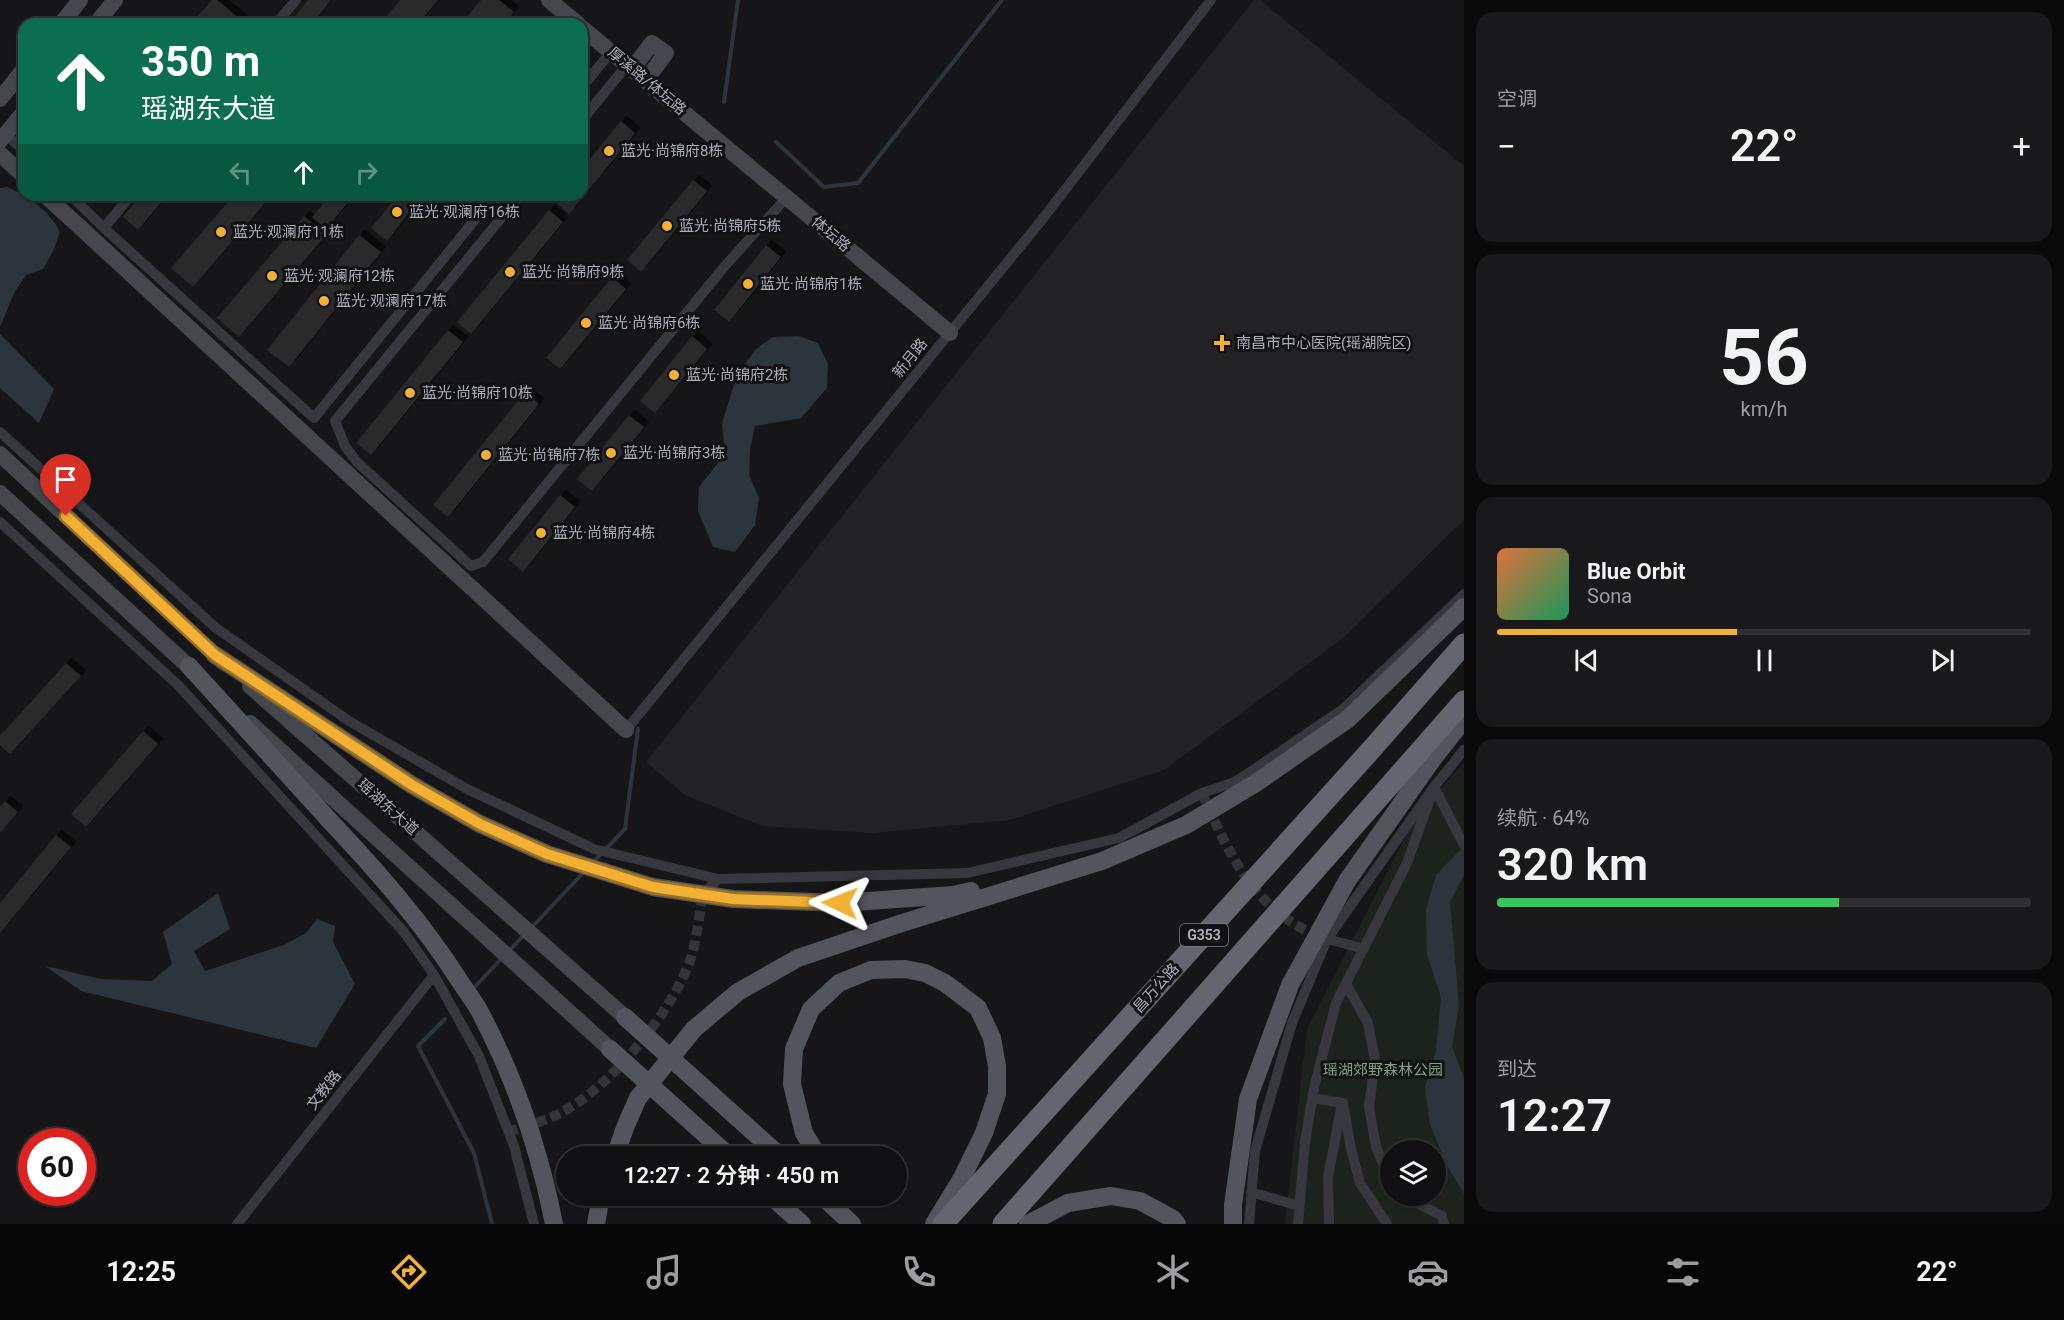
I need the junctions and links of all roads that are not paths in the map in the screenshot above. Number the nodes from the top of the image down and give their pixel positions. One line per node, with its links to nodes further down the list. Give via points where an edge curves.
1 (80, 0): 6 (main road)
2 (115, 0): 7 (main road)
3 (296, 0): 8 (street)
4 (549, 0): 9 (main road)
5 (1211, 0): 31 (street, 新月路)
6 (66, 18)
7 (101, 18)
8 (281, 18)
9 (571, 18)
10 (588, 33): 11 (main road, 厚溪路/体坛路)
11 (611, 52): 12 (main road, 厚溪路/体坛路); 14 (street)
12 (630, 67): 15 (main road, 厚溪路/体坛路); 15 (main road, via 652,42 666,53); 17 (street)
13 (18, 76): 16 (main road)
14 (588, 80)
15 (645, 80): 19 (main road, 厚溪路/体坛路)
16 (0, 99)
17 (588, 113)
18 (18, 119): 20 (main road)
19 (711, 134): 24 (main road, 体坛路)
20 (3, 138): 21 (street)
21 (18, 147)
22 (0, 154): 23 (main road)
23 (18, 170)
24 (787, 197): 29 (street, via 724,267 483,562 471,566 357,462 345,446 335,421); 31 (main road, 体坛路)
25 (52, 201): 43 (main road)
26 (76, 201): 30 (street)
27 (126, 201): 30 (street)
28 (490, 201): 30 (street, via 314,418)
29 (515, 201)
30 (104, 228)
31 (950, 333): 43 (street, 新月路)
32 (0, 432): 48 (street, via 216,628 349,721 467,789 594,849)
33 (0, 454): 39 (main road, 瑶湖东大道)
34 (0, 494): 40 (main road, 瑶湖东大道)
35 (0, 522): 52 (street, via 178,685 404,932)
36 (1464, 594): 48 (street, via 1342,710 1235,782 1202,793 1119,837 967,873)
37 (1464, 608): 47 (main road, via 1348,719 1257,783 1186,825)
38 (1464, 644): 79 (highway, 昌万公路 / G353)
39 (215, 655): 49 (main road, via 412,785 480,824 547,854 653,887); 54 (main road, 瑶湖东大道)
40 (189, 666): 55 (main road, 瑶湖东大道); 73 (main road, via 367,861 421,924 451,967 481,1013 509,1074 532,1137)
41 (1464, 701): 80 (highway, G353)
42 (1464, 719): 83 (main road, via 1347,881 1290,985 1248,1099)
43 (626, 730)
44 (1464, 750): 45 (street)
45 (1434, 787): 46 (street); 50 (street); 51 (street, via 1407,862)
46 (1464, 845)
47 (1102, 861): 49 (main road, via 953,895 840,903 733,899); 58 (main road, via 798,958 738,992 694,1029 638,1098)
48 (718, 879): 49 (street)
49 (703, 894)
50 (1327, 939): 51 (street); 63 (street, via 1292,1023 1255,1151)
51 (1364, 949): 53 (street)
52 (434, 975): 71 (street, 文教路); 72 (street, via 479,1056 514,1146)
53 (1346, 984): 56 (street, via 1336,1003); 62 (street, via 1368,1023 1375,1060 1369,1107)
54 (625, 1017): 60 (main road, 瑶湖东大道)
55 (610, 1049): 59 (main road, 瑶湖东大道)
56 (1312, 1098): 57 (street); 69 (street)
57 (1343, 1103): 86 (street, via 1328,1177); 87 (street, via 1360,1183)
58 (619, 1146)
59 (716, 1146)
60 (769, 1146)
61 (812, 1146): 78 (main road, via 804,1133 792,1084 794,1049 811,1009 840,983 872,970 905,969 945,983 978,1008 992,1038 997,1094 984,1133)
62 (1380, 1158)
63 (1251, 1192): 69 (street); 84 (street)
64 (599, 1206): 74 (main road)
65 (771, 1206): 75 (main road)
66 (782, 1206): 76 (main road)
67 (833, 1206): 77 (main road)
68 (846, 1206): 77 (main road)
69 (1299, 1206): 85 (street)
70 (1423, 1206): 88 (street, via 1442,1216)
71 (237, 1224)
72 (534, 1224)
73 (554, 1224)
74 (596, 1224)
75 (788, 1224)
76 (802, 1224)
77 (853, 1224)
78 (934, 1224)
79 (943, 1224)
80 (1003, 1224)
81 (1028, 1224): 82 (main road, via 1068,1203 1111,1196 1140,1201)
82 (1177, 1224)
83 (1233, 1224)
84 (1249, 1224)
85 (1299, 1224)
86 (1329, 1224)
87 (1387, 1224)
88 (1444, 1224)

